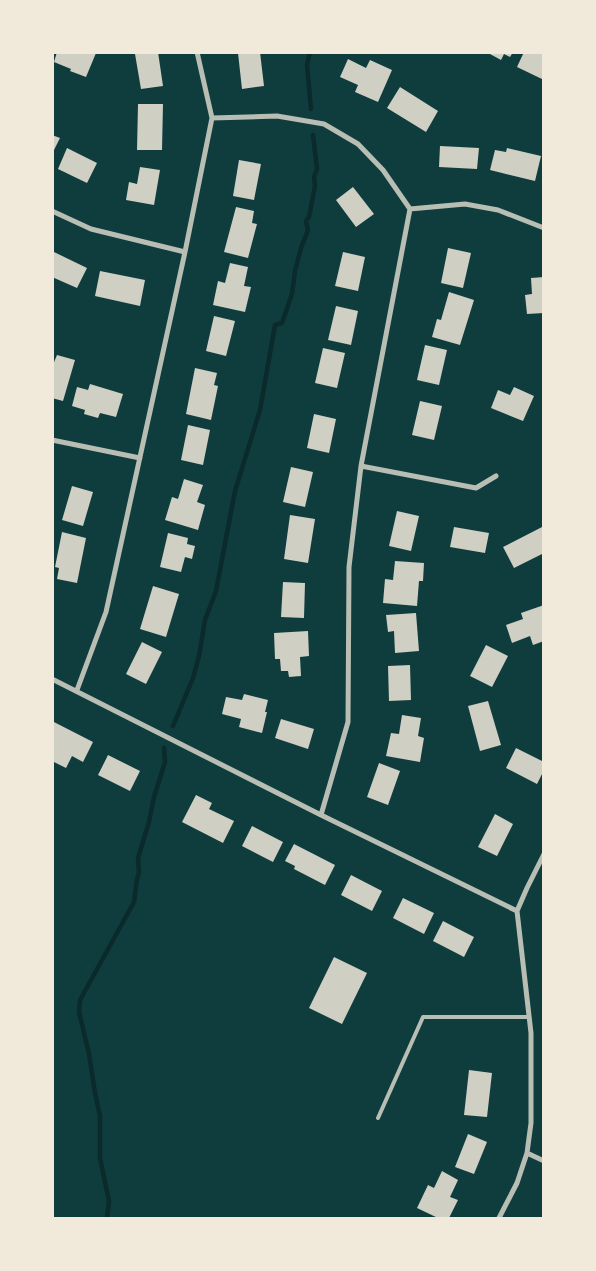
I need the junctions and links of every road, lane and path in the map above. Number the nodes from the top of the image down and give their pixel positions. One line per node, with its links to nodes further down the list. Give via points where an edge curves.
1 (197, 52): 2 (street)
2 (212, 118): 3 (street, via 277,116 324,124 358,144 383,170); 6 (street)
3 (410, 209): 5 (street, via 465,204 498,210); 9 (street)
4 (52, 210): 6 (street, via 91,229)
5 (544, 228)
6 (184, 252): 8 (street)
7 (52, 440): 8 (street)
8 (140, 458): 12 (street, via 106,612)
9 (361, 466): 10 (street, via 476,488); 13 (street, via 349,567 348,722)
10 (496, 476)
11 (52, 679): 12 (street)
12 (77, 690): 13 (street)
13 (321, 815): 15 (street)
14 (544, 854): 15 (street)
15 (517, 911): 16 (street)
16 (530, 1017): 17 (lane, via 423,1017); 18 (street, via 531,1123)
17 (378, 1118)
18 (527, 1153): 19 (street); 20 (street)
19 (544, 1161)
20 (499, 1218)

